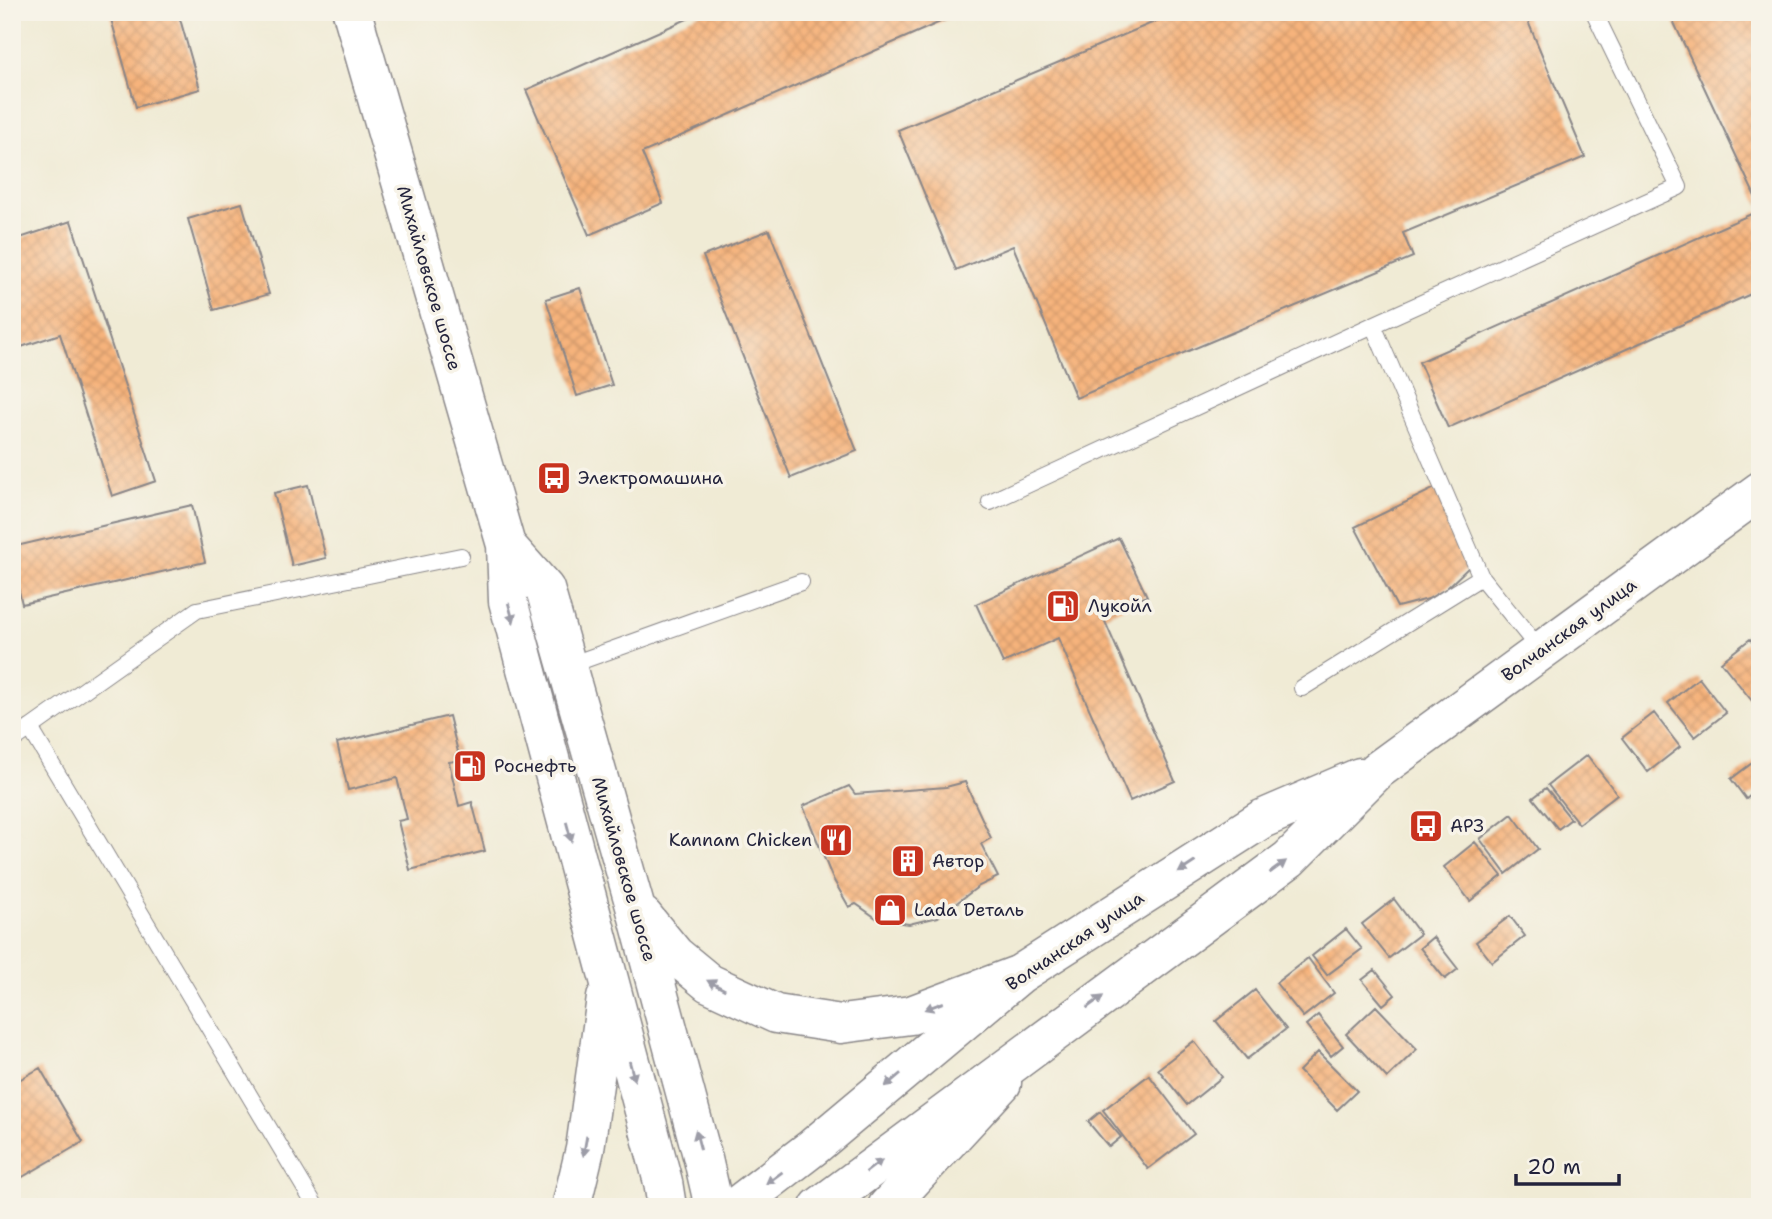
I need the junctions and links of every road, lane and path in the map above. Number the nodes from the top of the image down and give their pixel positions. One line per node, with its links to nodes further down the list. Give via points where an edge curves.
1 (352, 12): 6 (main road, Михайловское шоссе)
2 (1594, 12): 3 (lane, via 1679,187)
3 (1373, 325): 5 (lane); 8 (lane)
4 (1760, 491): 10 (main road, Волчанская улица)
5 (990, 502)
6 (506, 545): 11 (main road, Михайловское шоссе, via 545,589); 18 (main road, Михайловское шоссе, one-way to 18, via 508,600)
7 (461, 556): 13 (lane, via 197,610)
8 (1481, 577): 10 (lane); 12 (lane)
9 (801, 582): 11 (lane)
10 (1540, 650): 15 (main road, Волчанская улица)
11 (567, 666): 16 (main road, Михайловское шоссе)
12 (1302, 688)
13 (30, 727): 14 (lane); 20 (lane)
14 (12, 741)
15 (1378, 770): 17 (main road, Волчанская улица, one-way to 17, via 1262,819); 19 (main road, Волчанская улица, one-way to 15, via 1289,859)
16 (635, 906): 17 (main road, one-way to 16, via 911,1015 841,1024 776,1014 709,983 675,955); 23 (main road, Михайловское шоссе, one-way to 16)
17 (1020, 974): 24 (main road, Волчанская улица, one-way to 24, via 802,1157)
18 (608, 982): 21 (main road, one-way to 21, via 585,1149); 22 (main road, Михайловское шоссе, one-way to 22)
19 (1040, 1043): 25 (main road, Волчанская улица, one-way to 19); 26 (main road)
20 (316, 1207)
21 (570, 1207)
22 (667, 1207)
23 (714, 1207)
24 (735, 1207)
25 (819, 1207)
26 (887, 1207)

